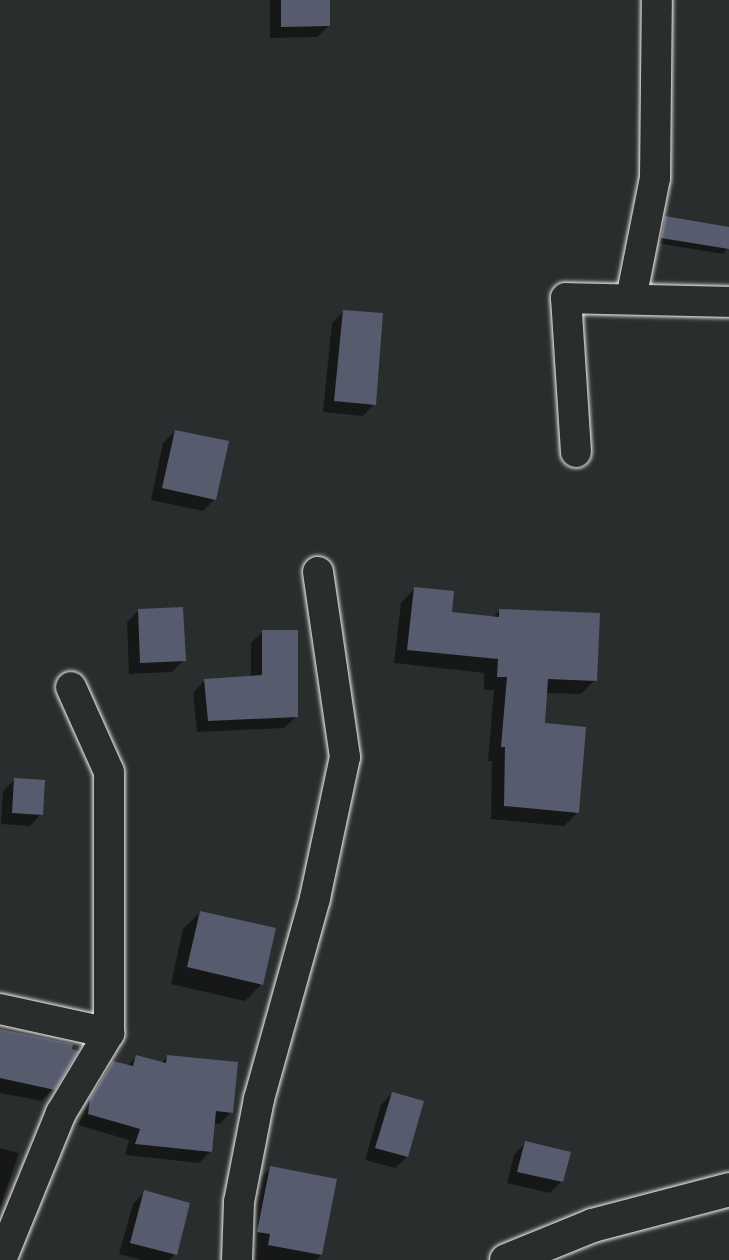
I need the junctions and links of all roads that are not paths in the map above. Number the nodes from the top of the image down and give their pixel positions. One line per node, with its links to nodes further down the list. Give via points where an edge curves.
1 (657, 0): 2 (street, via 655,178)
2 (631, 299): 3 (street); 4 (street, via 566,298)
3 (729, 302)
4 (576, 452)
5 (318, 572): 11 (street, via 345,757 315,898 259,1099 239,1202)
6 (71, 687): 8 (street, via 110,772)
7 (0, 1009): 8 (street)
8 (109, 1033): 10 (street, via 61,1113)
9 (729, 1189): 12 (street, via 592,1225)
10 (1, 1260)
11 (237, 1260)
12 (506, 1260)

